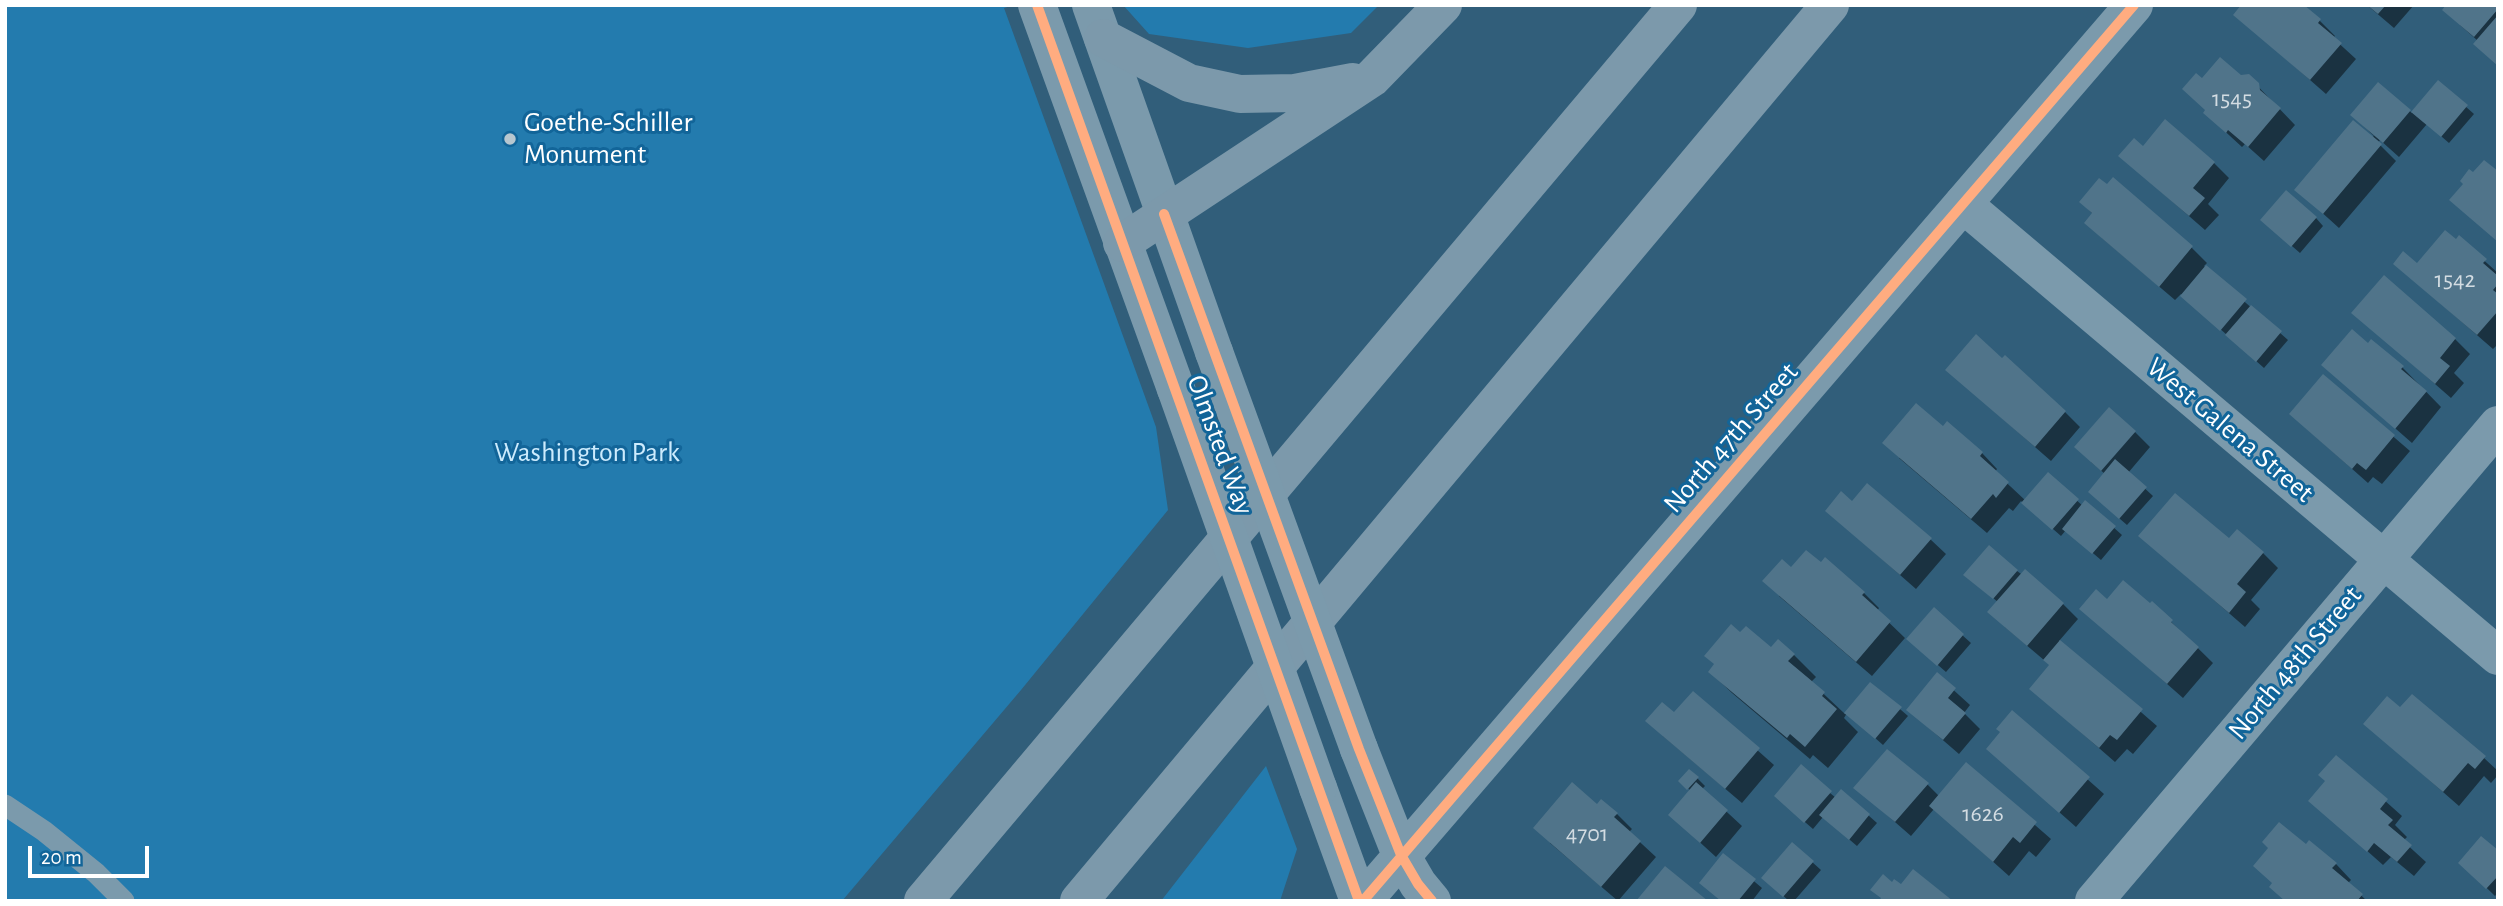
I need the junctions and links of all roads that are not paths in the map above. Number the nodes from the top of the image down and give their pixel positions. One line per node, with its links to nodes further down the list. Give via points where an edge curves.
1 (1037, 5): 10 (street, Olmsted Way)
2 (1443, 5): 7 (highway)
3 (1678, 5): 17 (highway)
4 (1830, 5): 18 (highway)
5 (2134, 5): 8 (street, North 47th Street)
6 (1097, 21): 7 (highway, via 1189,83 1240,94 1295,93); 9 (street, Olmsted Way)
7 (1372, 78): 9 (highway)
8 (1963, 204): 12 (street, West Galena Street); 15 (street, North 47th Street)
9 (1164, 214): 10 (highway); 15 (street, Olmsted Way, bridge)
10 (1122, 243): 19 (street, Olmsted Way, bridge)
11 (2498, 425): 12 (street, North 48th Street)
12 (2383, 559): 13 (street, West Galena Street); 21 (street, North 48th Street)
13 (2498, 656)
14 (5, 805): 16 (lane, via 75,856)
15 (1401, 855): 19 (street, North 47th Street); 20 (street, Olmsted Way)
16 (124, 901)
17 (923, 901)
18 (1079, 901)
19 (1361, 901)
20 (1432, 901)
21 (2094, 901)

